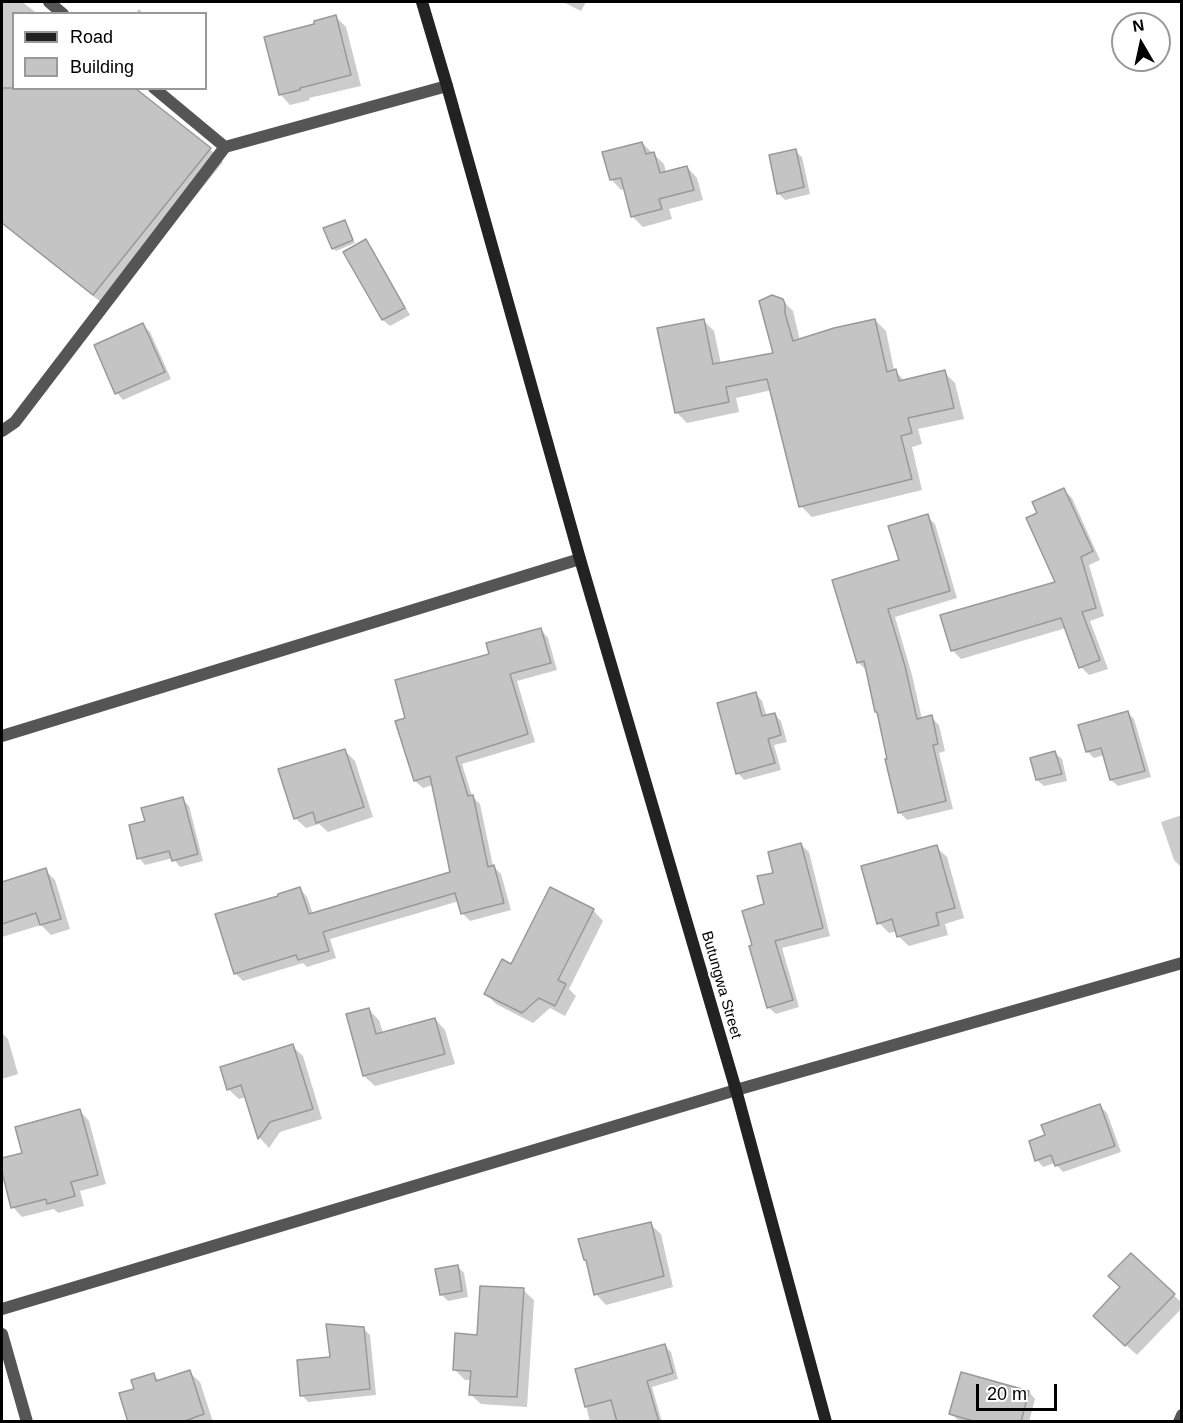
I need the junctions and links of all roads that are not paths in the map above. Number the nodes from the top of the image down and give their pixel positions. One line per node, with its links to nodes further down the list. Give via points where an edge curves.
1 (49, 2): 3 (street)
2 (422, 2): 4 (main road, Butungwa Street)
3 (61, 12)
4 (447, 87): 6 (street); 8 (main road, Butungwa Street)
5 (156, 90): 6 (street)
6 (225, 147): 7 (street, via 15,422)
7 (2, 431)
8 (580, 559): 9 (street); 11 (main road, Butungwa Street)
9 (2, 736)
10 (1182, 963): 11 (street)
11 (736, 1090): 12 (street); 16 (main road, Butungwa Street)
12 (2, 1309)
13 (2, 1334): 15 (street)
14 (1182, 1415): 17 (street)
15 (27, 1422)
16 (826, 1422)
17 (1179, 1422)

